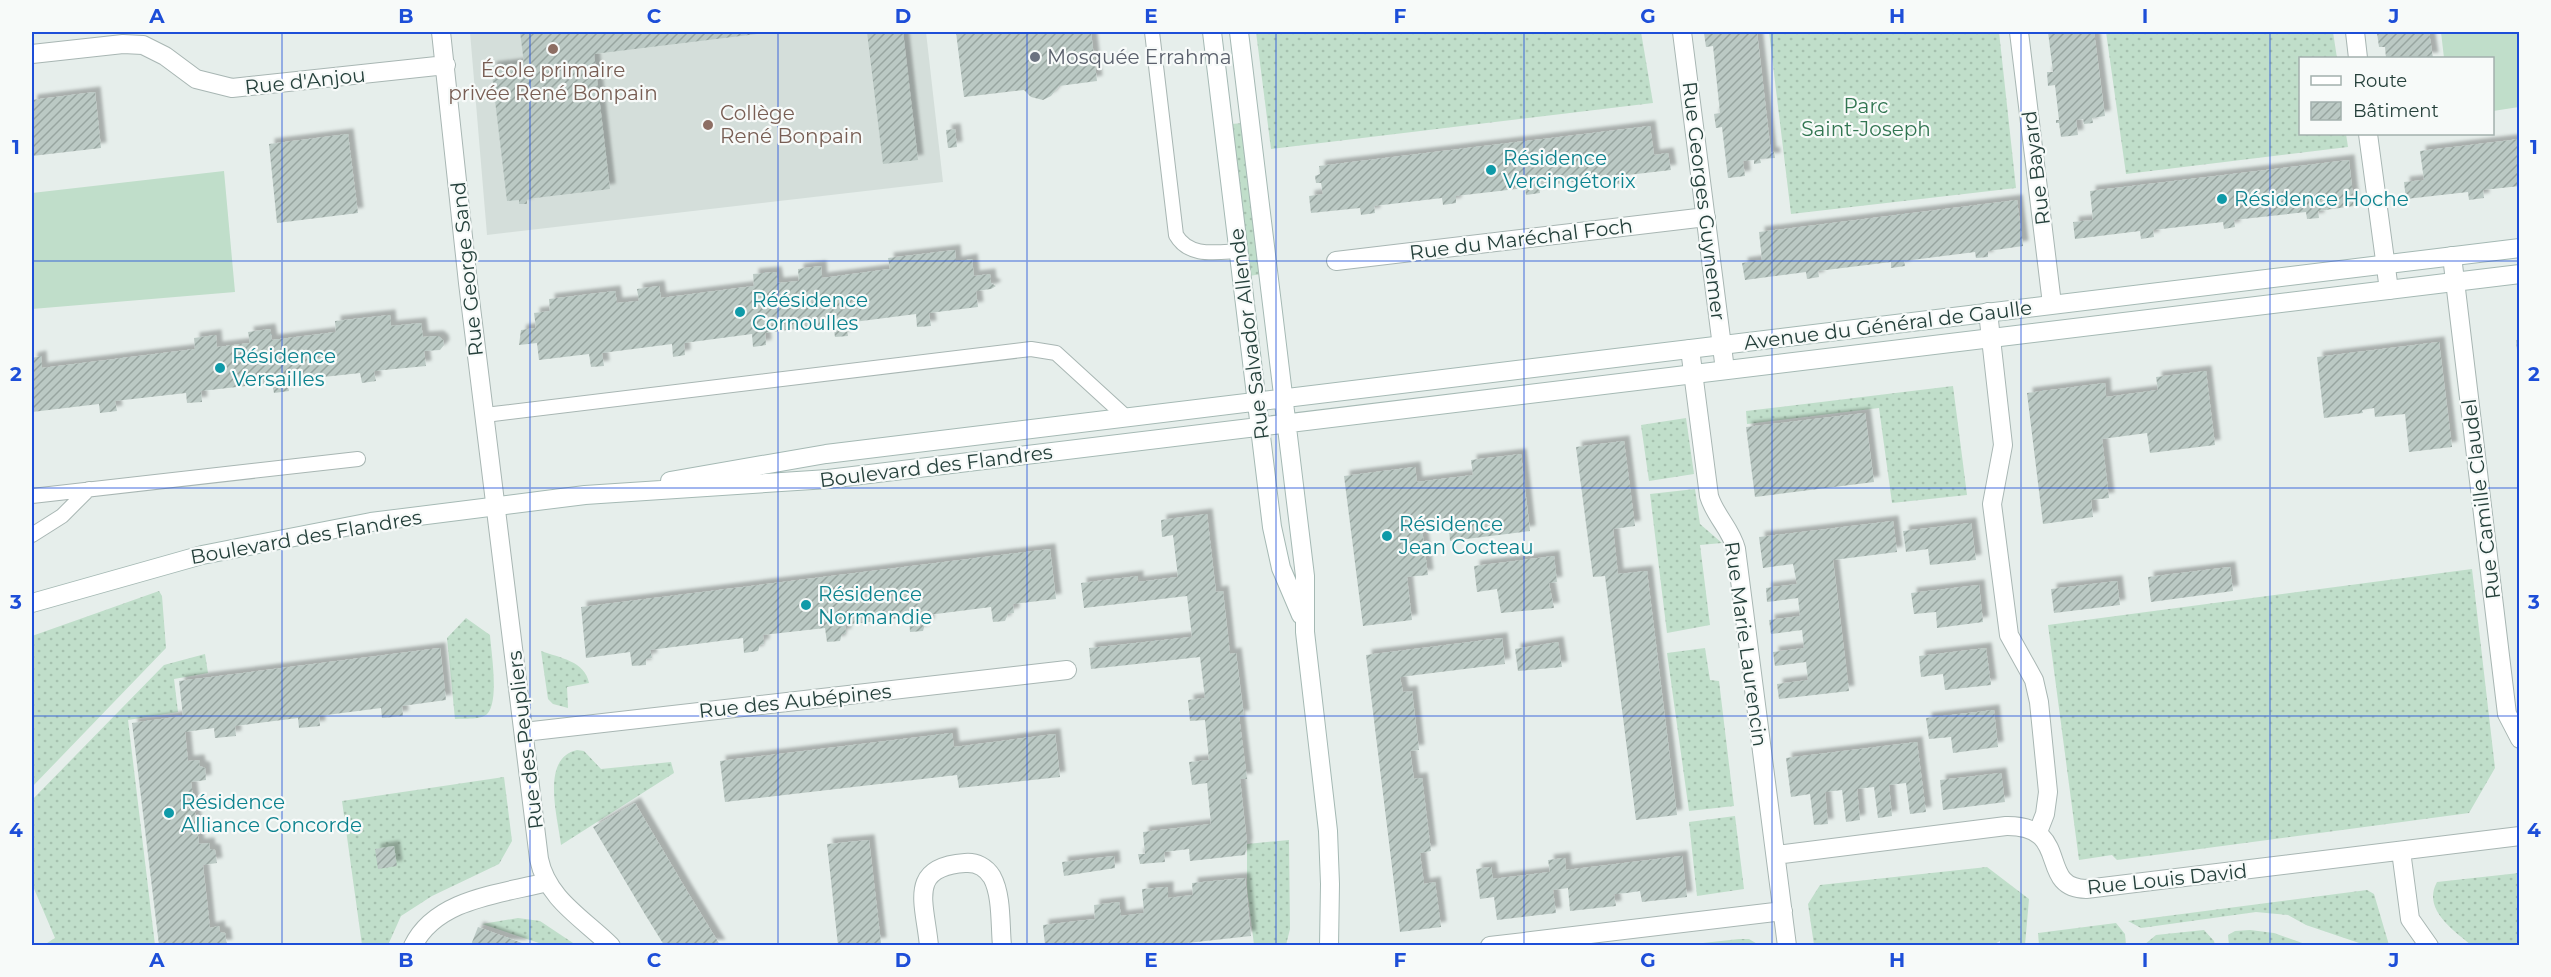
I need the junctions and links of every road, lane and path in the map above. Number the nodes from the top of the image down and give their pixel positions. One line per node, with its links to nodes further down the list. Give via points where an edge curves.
1 (441, 32): 10 (street, Rue George Sand)
2 (1152, 32): 14 (lane, via 1176,235 1196,251)
3 (1212, 32): 14 (street, Rue Salvador Allende)
4 (1239, 32): 28 (street, Rue Salvador Allende)
5 (1682, 32): 12 (street, Rue Georges Guynemer)
6 (2019, 32): 21 (street, Rue Bayard)
7 (2355, 32): 9 (street)
8 (32, 54): 10 (street, Rue d'Anjou, via 143,45 196,79 232,88)
9 (2358, 57)
10 (446, 65): 30 (street, Rue George Sand)
11 (2368, 135): 17 (street)
12 (1706, 218): 16 (street, Rue du Maréchal Foch); 24 (street, Rue Georges Guynemer)
13 (2520, 248): 15 (street, Avenue du Général de Gaulle)
14 (1239, 251): 29 (street, Rue Salvador Allende)
15 (2451, 256): 17 (street, Avenue du Général de Gaulle); 19 (street, Rue Camille Claudel)
16 (1336, 261)
17 (2386, 264): 20 (street); 21 (street, Avenue du Général de Gaulle)
18 (2520, 274): 19 (street, Avenue du Général de Gaulle)
19 (2455, 282): 20 (street, Avenue du Général de Gaulle); 44 (street, Rue Camille Claudel, via 2507,714)
20 (2389, 290): 23 (street, Avenue du Général de Gaulle)
21 (2052, 304): 22 (street, Avenue du Général de Gaulle)
22 (1988, 312): 23 (street); 24 (street, Avenue du Général de Gaulle)
23 (1991, 338): 26 (street, Avenue du Général de Gaulle); 45 (street, via 2003,444 1992,504 2009,635 2034,680 2039,702 2048,792)
24 (1722, 345): 25 (street, Avenue du Général de Gaulle); 26 (street, Rue Georges Guynemer)
25 (1690, 348): 27 (street, Rue Marie Laurencin); 28 (street, Avenue du Général de Gaulle)
26 (1725, 370): 27 (street, Avenue du Général de Gaulle)
27 (1694, 374): 32 (street, Avenue du Général de Gaulle); 48 (street, Rue Marie Laurencin, via 1709,496 1736,549)
28 (1284, 398): 29 (street, Avenue du Général de Gaulle); 32 (street, Rue Salvador Allende)
29 (1257, 401): 31 (street, Boulevard des Flandres); 33 (street, Rue Salvador Allende)
30 (485, 415): 31 (lane, via 1031,349 1056,354); 38 (street, Rue George Sand)
31 (1126, 417): 36 (street, Boulevard des Flandres, via 826,454)
32 (1287, 423): 33 (street, Boulevard des Flandres); 41 (street, Rue Salvador Allende, via 1305,576)
33 (1260, 427): 36 (street, Boulevard des Flandres, via 797,482); 41 (street, Rue Salvador Allende, via 1276,550)
34 (358, 459): 35 (lane)
35 (89, 489): 37 (lane); 39 (lane, via 62,516)
36 (585, 495): 38 (street, Boulevard des Flandres)
37 (32, 496)
38 (497, 506): 40 (street, Boulevard des Flandres, via 263,541); 43 (street, Rue des Peupliers)
39 (32, 535)
40 (32, 603)
41 (1305, 632): 55 (street, Rue Salvador Allende, via 1328,831)
42 (1066, 670): 43 (street, Rue des Aubépines)
43 (524, 732): 49 (street, Rue des Peupliers, via 539,859)
44 (2520, 739)
45 (2038, 832): 47 (street, Rue Louis David, via 2047,842 2061,880 2080,889); 48 (street, via 2024,826 2006,826)
46 (2520, 836): 47 (street, Rue Louis David)
47 (2401, 851): 58 (street, via 2410,918)
48 (1776, 855): 50 (street, Rue Marie Laurencin)
49 (547, 882): 51 (street, via 472,901 442,913 422,930); 52 (street, Rue des Peupliers, via 565,905)
50 (1783, 911): 56 (street); 57 (street, Rue Marie Laurencin)
51 (413, 945)
52 (611, 945)
53 (929, 945): 54 (street, via 923,893 927,879 941,866 969,863 987,870 994,881)
54 (1002, 945)
55 (1329, 945)
56 (1490, 945)
57 (1787, 945)
58 (2429, 945)

